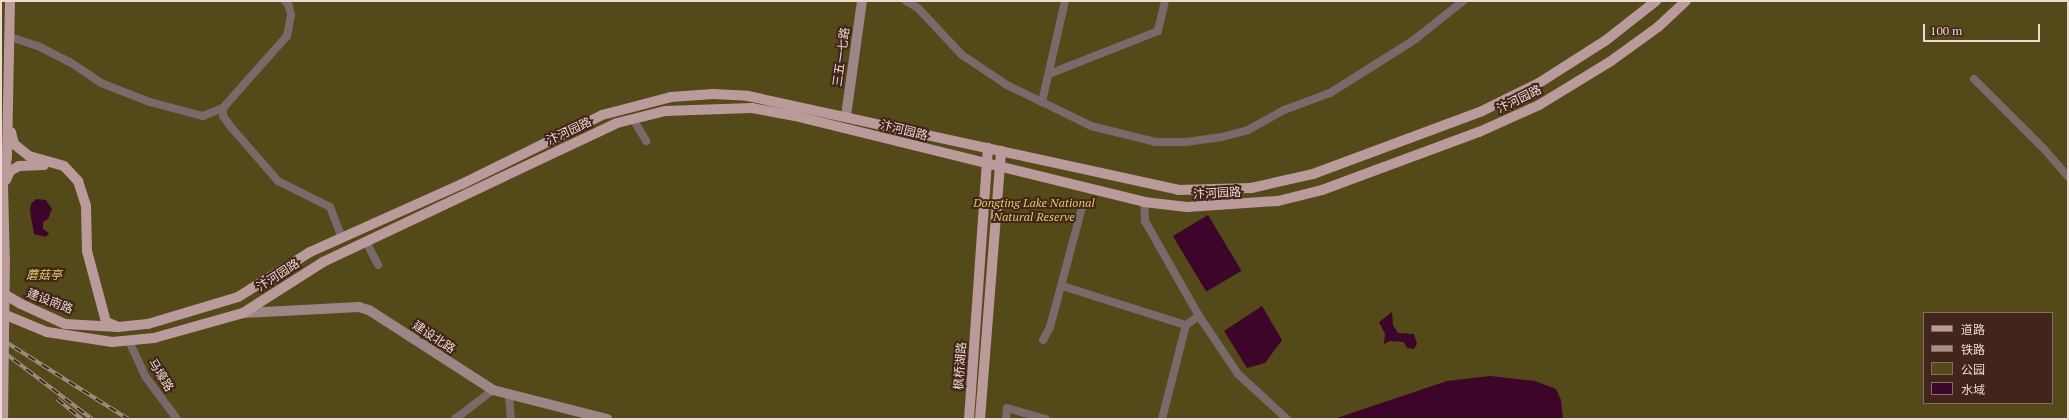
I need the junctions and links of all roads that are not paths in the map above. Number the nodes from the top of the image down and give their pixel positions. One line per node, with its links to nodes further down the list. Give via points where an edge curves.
1 (10, 1): 10 (main road)
2 (285, 1): 14 (street, via 291,15 287,36)
3 (862, 1): 16 (main road, 三五一七路)
4 (906, 1): 13 (street, via 918,8 962,55 1007,85)
5 (1065, 1): 11 (street)
6 (1165, 1): 11 (street, via 1158,31)
7 (1656, 1): 22 (main road, 汴河园路, via 1605,41 1539,83 1482,111 1313,174 1251,188 1178,190)
8 (1686, 1): 28 (main road, 汴河园路, via 1658,27 1611,61 1539,105 1479,132 1322,190 1278,201 1187,207)
9 (1460, 2): 13 (street, via 1414,40 1330,93 1284,110 1248,130 1222,137 1186,142 1155,142 1091,126)
10 (10, 37): 14 (street, via 38,46 70,62 101,83 150,102 203,116); 15 (main road)
11 (1048, 74): 13 (street)
12 (1974, 79): 26 (street, via 2044,149)
13 (1042, 102)
14 (223, 108): 30 (street, via 223,116 231,127 278,181 330,207)
15 (8, 116): 24 (main road, via 14,144 29,156); 27 (main road)
16 (846, 116): 18 (main road, 汴河园路); 30 (main road, 汴河园路, via 748,96 713,94 671,97 630,105 602,115 462,184)
17 (633, 119): 19 (street); 20 (main road, 汴河园路, via 665,111 752,108 795,116); 31 (main road, 汴河园路, via 616,123)
18 (894, 127): 20 (main road, via 900,133 898,140); 21 (main road, 汴河园路)
19 (646, 141)
20 (891, 141): 23 (main road, 汴河园路)
21 (988, 148): 22 (main road, 汴河园路); 23 (main road)
22 (1000, 151): 25 (main road)
23 (987, 165): 25 (main road, 汴河园路); 38 (main road)
24 (64, 166): 27 (main road, via 19,166 10,171); 40 (main road, via 78,181 86,206 87,251 106,322)
25 (999, 168): 28 (main road, 汴河园路); 38 (main road)
26 (2068, 177)
27 (3, 185): 45 (main road, bridge)
28 (1144, 202): 37 (street, via 1145,221)
29 (1083, 204): 33 (street)
30 (342, 238): 40 (main road, 汴河园路, via 310,252 238,297 148,324)
31 (366, 242): 32 (street); 36 (main road, 汴河园路, via 323,262)
32 (378, 265)
33 (1062, 286): 39 (street); 41 (street, via 1050,327)
34 (1, 292): 40 (main road, 建设南路, via 65,324)
35 (1, 313): 42 (main road, 汴河园路, via 47,332 112,342)
36 (243, 313): 42 (main road, 汴河园路, via 154,338); 43 (main road, 建设北路, via 359,307 369,310)
37 (1199, 316): 39 (street); 55 (street, via 1238,374)
38 (982, 317): 50 (main road, 枫桥湖路); 51 (main road, 枫桥湖路)
39 (1186, 325): 54 (street)
40 (118, 327)
41 (1043, 340)
42 (129, 341): 46 (street, 马壕路, via 145,376)
43 (494, 390): 44 (main road, 建设北路); 47 (street)
44 (509, 396): 48 (street); 49 (main road, 建设北路)
45 (3, 419)
46 (177, 419)
47 (456, 419)
48 (511, 419)
49 (607, 419)
50 (969, 419)
51 (980, 419)
52 (1006, 419): 53 (street, via 1007,408)
53 (1045, 419)
54 (1162, 419)
55 (1287, 419)

